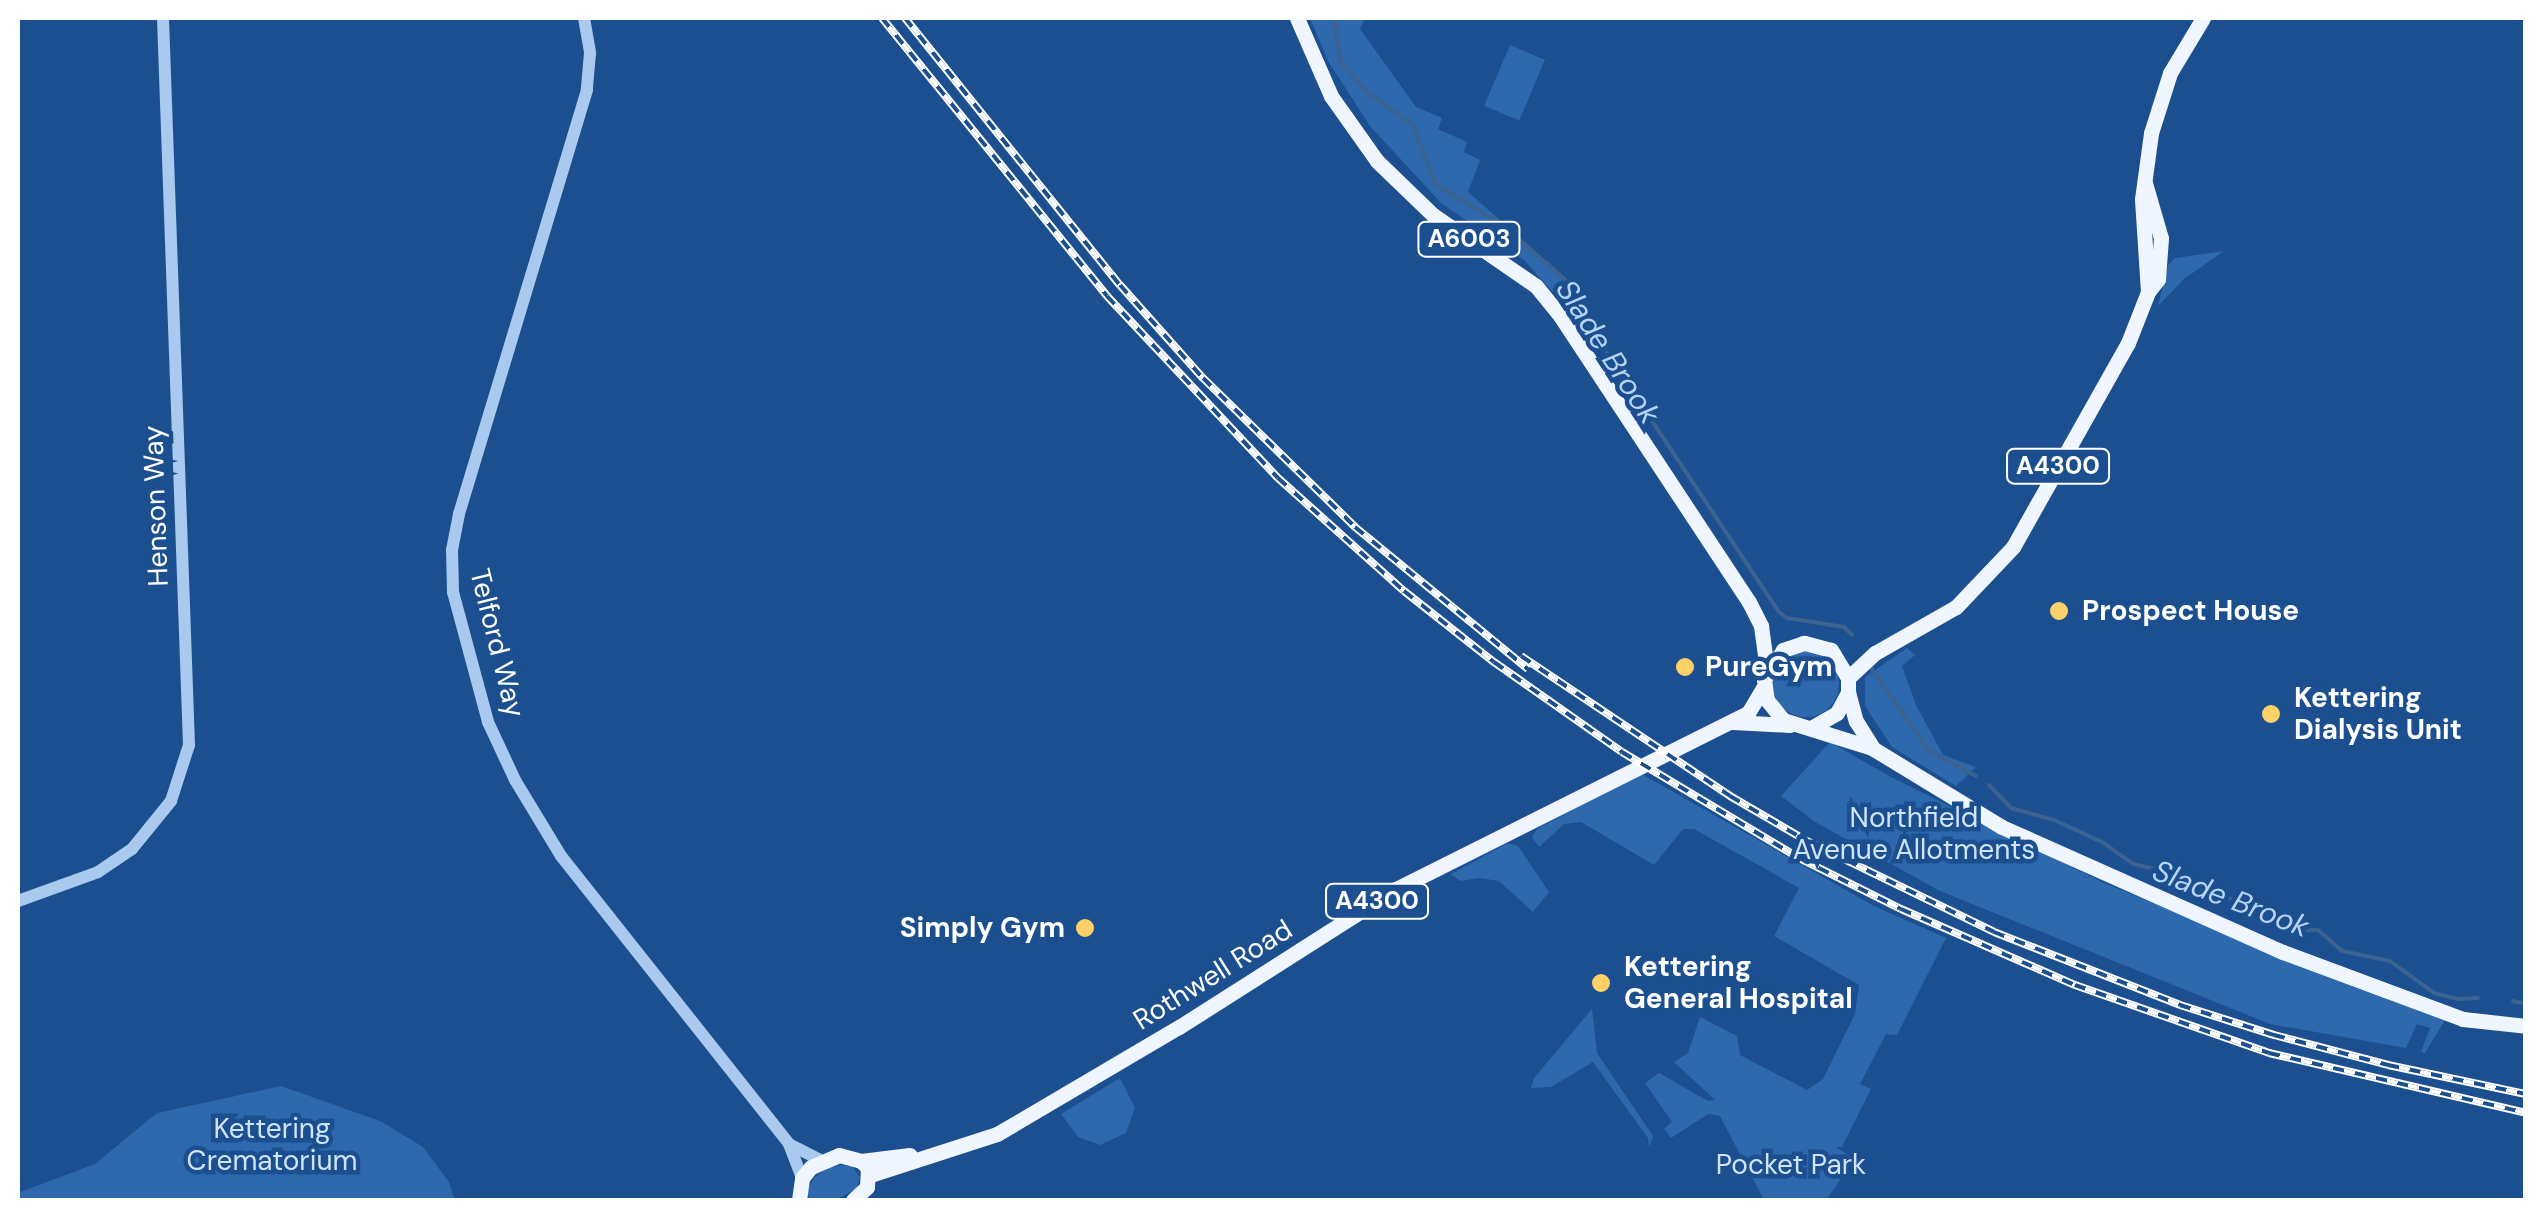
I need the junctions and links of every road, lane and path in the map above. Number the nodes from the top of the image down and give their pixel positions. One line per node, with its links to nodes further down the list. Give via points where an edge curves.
1 (163, 18): 13 (street, Henson Way, via 188,745 171,801 132,849 98,872)
2 (584, 18): 15 (street, Telford Way, via 590,53 586,90 459,514 453,592 488,722 532,810 582,886)
3 (1297, 18): 5 (main road, A6003, via 1332,96 1378,161 1433,215 1536,286 1561,318)
4 (2203, 18): 7 (main road, A4300, via 2158,103 2145,184 2158,280 2128,344 1999,566 1952,610)
5 (1761, 626): 6 (main road, via 1776,638); 8 (main road, A6003)
6 (1812, 644): 7 (main road); 8 (main road, via 1784,650); 9 (main road, via 1838,657)
7 (1866, 655): 9 (main road, A4300)
8 (1765, 679): 10 (main road, Rothwell Road / A4300, via 1748,713); 11 (main road, via 1774,711)
9 (1848, 685): 11 (main road, via 1830,720); 12 (main road, via 1856,721)
10 (1730, 722): 11 (main road, Rothwell Road / A4300); 16 (main road, Rothwell Road / A4300, via 1442,864 1037,1111 982,1140)
11 (1802, 726): 12 (main road, Rothwell Road)
12 (1872, 748): 14 (main road, Rothwell Road, via 2002,827 2240,934 2464,1019)
13 (18, 901)
14 (2526, 1026)
15 (790, 1144): 17 (street, Telford Way); 20 (street, Telford Way)
16 (934, 1154): 18 (main road, Rothwell Road / A4300); 19 (main road, Rothwell Road / A4300)
17 (822, 1160): 18 (main road, A4300); 20 (main road)
18 (861, 1161): 19 (main road)
19 (870, 1176): 22 (main road)
20 (802, 1178): 21 (main road)
21 (799, 1200)
22 (853, 1200)

